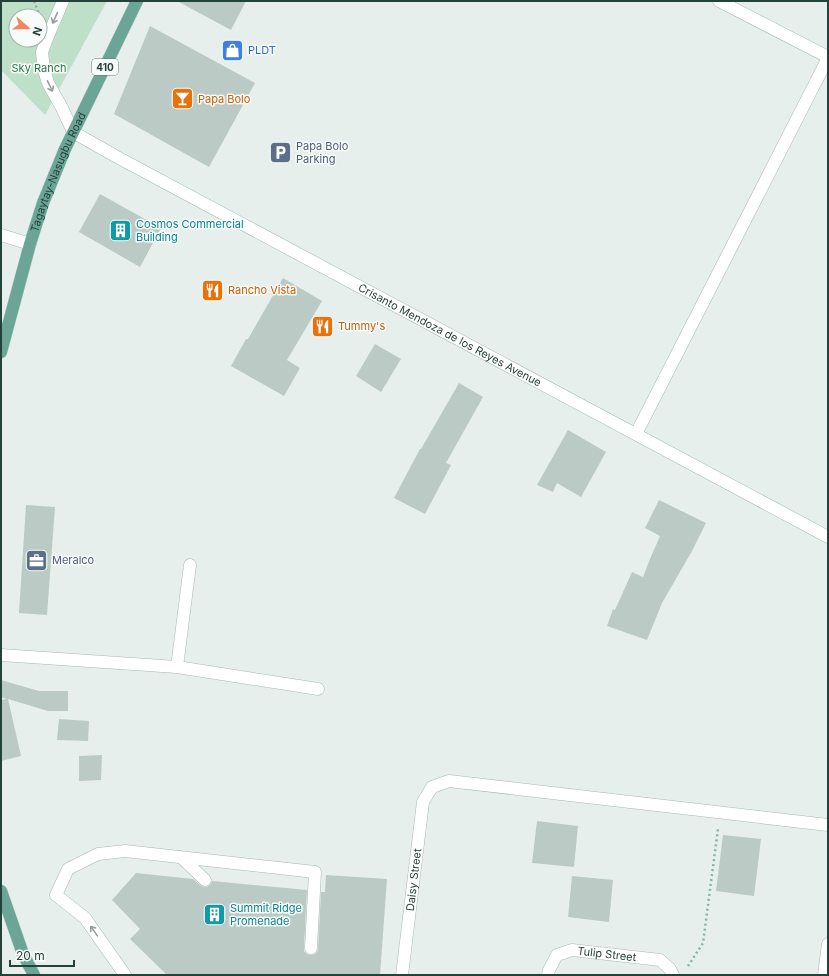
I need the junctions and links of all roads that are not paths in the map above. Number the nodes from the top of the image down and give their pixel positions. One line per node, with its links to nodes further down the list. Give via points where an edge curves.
1 (63, 1): 5 (street, one-way to 5, via 42,52 48,83)
2 (137, 1): 5 (main road, Tagaytay-Nasugbu Road / 410)
3 (719, 1): 4 (street)
4 (828, 57): 9 (street)
5 (73, 132): 7 (main road, Tagaytay-Nasugbu Road / 410, via 43,203); 9 (street, Crisanto Mendoza de los Reyes Avenue)
6 (1, 235): 7 (street)
7 (30, 244): 8 (main road, Tagaytay-Nasugbu Road / 410)
8 (1, 352)
9 (636, 434): 10 (street, Crisanto Mendoza de los Reyes Avenue)
10 (828, 537)
11 (190, 565): 13 (street)
12 (1, 655): 13 (street)
13 (177, 666): 14 (street)
14 (318, 689)
15 (828, 825): 23 (street, Daisy Street, via 449,781 432,787 423,802)
16 (181, 857): 17 (street); 20 (street, via 315,872); 22 (street, one-way to 16, via 85,918 56,895 68,869 98,854 125,851)
17 (205, 880)
18 (1, 891): 21 (main road, via 23,954)
19 (828, 944): 26 (street)
20 (311, 948)
21 (34, 975)
22 (125, 975)
23 (402, 975)
24 (548, 975): 25 (street, Tulip Street, via 557,955 572,950 660,960)
25 (673, 975)
26 (824, 975)

